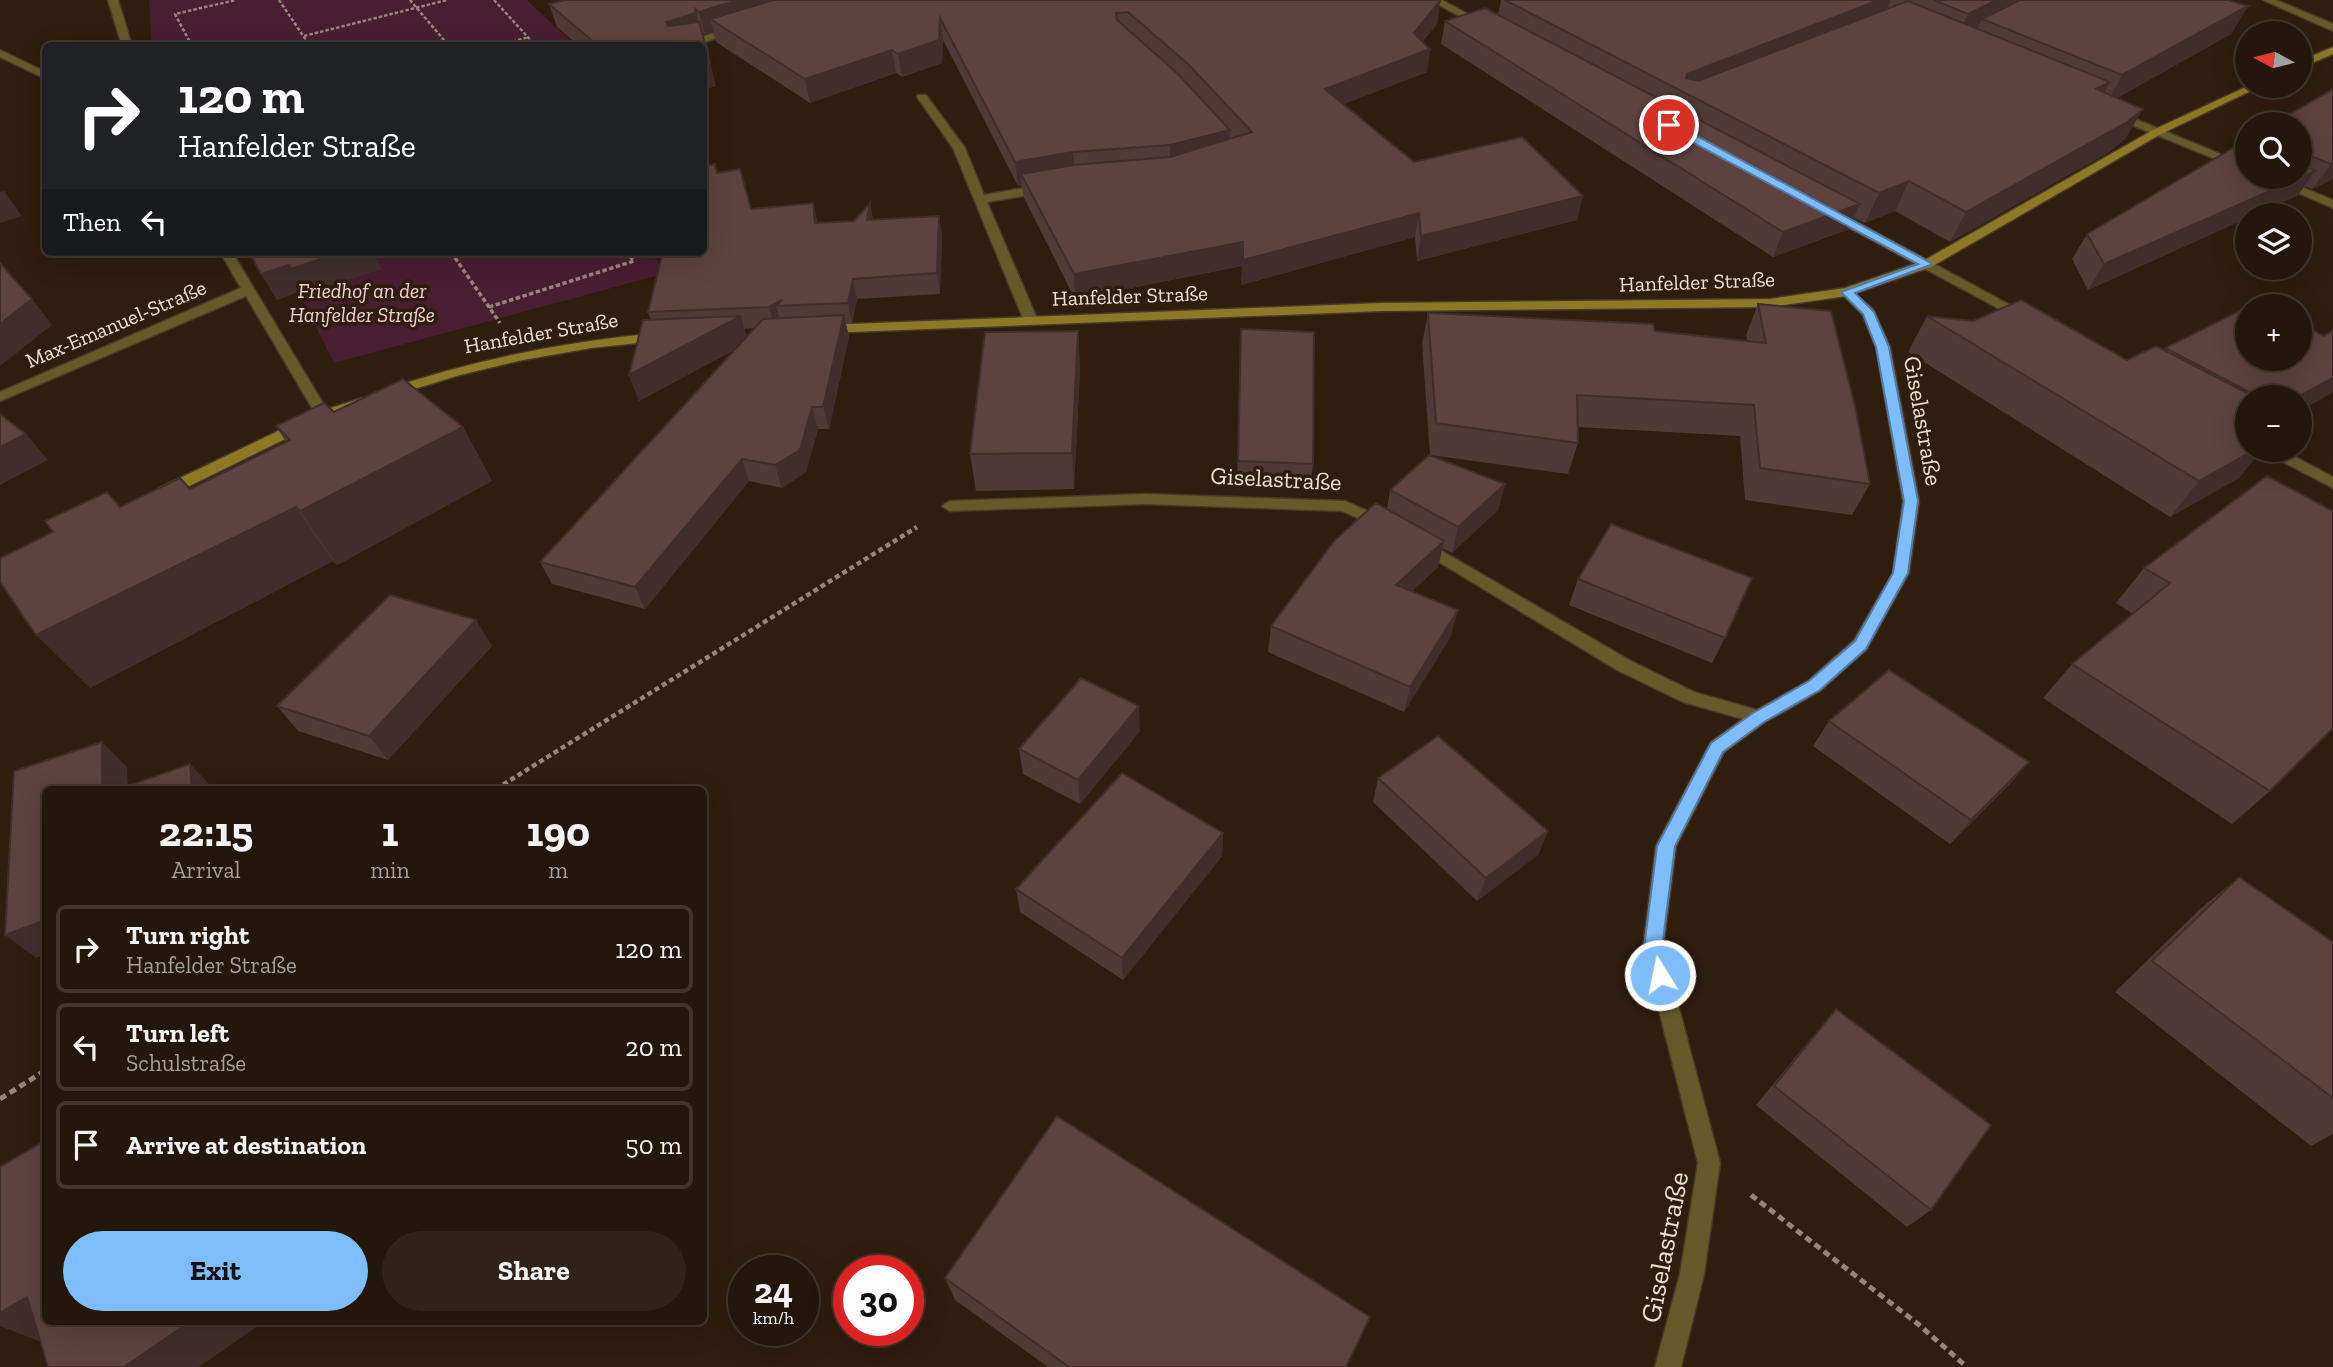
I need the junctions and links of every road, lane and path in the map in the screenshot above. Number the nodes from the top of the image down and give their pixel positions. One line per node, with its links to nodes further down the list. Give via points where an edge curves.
1 (113, 0): 15 (street)
2 (236, 0): 16 (path, via 175,15)
3 (279, 0): 13 (path)
4 (410, 0): 9 (path)
5 (447, 0): 9 (path)
6 (494, 0): 14 (path)
7 (1436, 0): 12 (street)
8 (2268, 0): 11 (street)
9 (416, 8): 13 (path); 18 (path)
10 (753, 24): 21 (street)
11 (2333, 28)
12 (1494, 31)
13 (304, 36): 17 (path)
14 (529, 37): 19 (path); 20 (path)
15 (126, 42)
16 (190, 42)
17 (308, 42)
18 (446, 42)
19 (511, 42)
20 (533, 42)
21 (693, 42)
22 (2333, 50): 24 (street)
23 (0, 53): 25 (street)
24 (2312, 60)
25 (42, 74)
26 (2235, 96): 29 (street, Hanfelder Straße)
27 (922, 97): 33 (street, via 959,148)
28 (2107, 111): 29 (street)
29 (2157, 132): 30 (street); 39 (street, Hanfelder Straße)
30 (2235, 164)
31 (1061, 185): 33 (street)
32 (2296, 189): 34 (street)
33 (981, 199): 43 (street)
34 (2333, 204)
35 (1818, 205): 39 (street)
36 (228, 256): 40 (street, Max-Emanuel-Straße)
37 (454, 256): 42 (path)
38 (630, 256): 42 (path, via 634,261)
39 (1927, 264): 41 (street, Hanfelder Straße); 44 (street)
40 (248, 289): 48 (street, Max-Emanuel-Straße); 49 (street, Max-Emanuel-Straße)
41 (1847, 292): 43 (street, Hanfelder Straße, via 1770,303 1410,306); 54 (street, Giselastraße, via 1868,312 1882,347 1911,501 1901,573 1860,645 1814,686)
42 (489, 307): 47 (path)
43 (1031, 321): 45 (street, Hanfelder Straße)
44 (2038, 324)
45 (816, 330)
46 (669, 337): 47 (street, Hanfelder Straße, via 590,342)
47 (523, 356): 49 (street, Hanfelder Straße, via 454,370)
48 (0, 397)
49 (323, 415): 52 (street, Hanfelder Straße)
50 (2294, 462): 51 (street)
51 (2333, 483)
52 (152, 498)
53 (950, 506): 54 (street, Giselastraße, via 1145,499 1345,506 1623,665 1689,698); 55 (path)
54 (1759, 718): 58 (street, Giselastraße, via 1717,747 1666,846 1653,948)
55 (501, 786)
56 (42, 1073): 57 (path)
57 (0, 1099)
58 (1709, 1163): 59 (street, Giselastraße, via 1692,1274); 60 (path)
59 (1668, 1367)
60 (1967, 1367)

